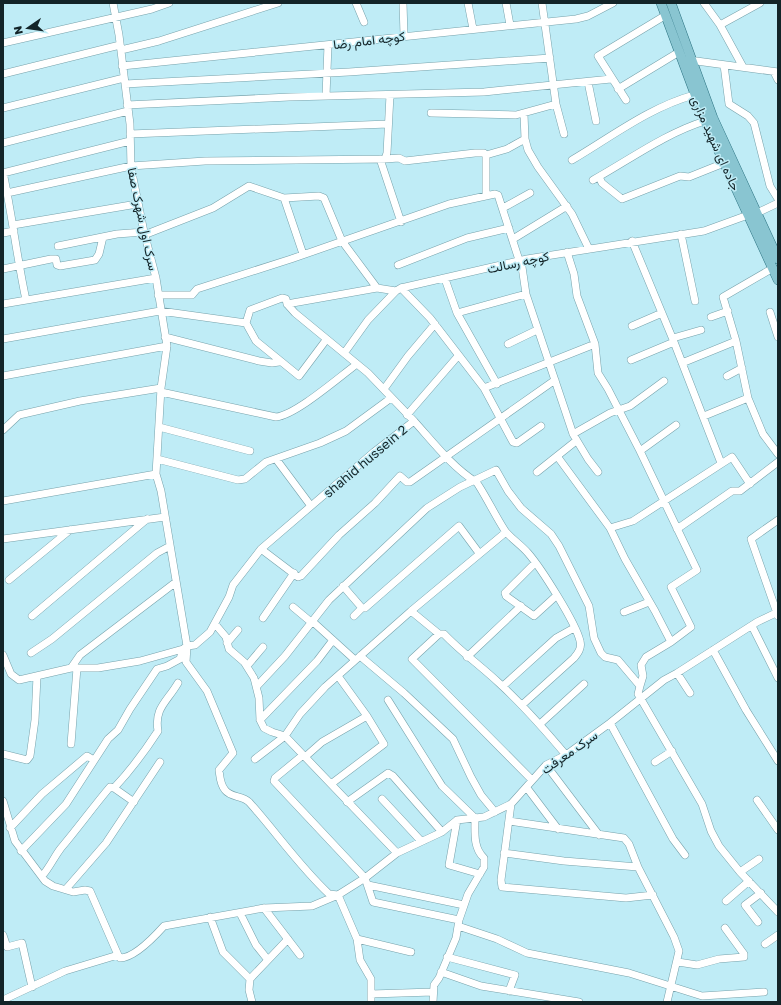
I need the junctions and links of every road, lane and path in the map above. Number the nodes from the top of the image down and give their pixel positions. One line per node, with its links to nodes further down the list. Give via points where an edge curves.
1 (113, 3): 15 (street, سرک اول شهرک صفا)
2 (169, 3): 15 (street)
3 (278, 3): 24 (street, via 159,41)
4 (356, 3): 16 (street)
5 (403, 3): 21 (street)
6 (468, 3): 20 (street)
7 (506, 3): 19 (street)
8 (542, 3): 17 (street)
9 (613, 3): 17 (street, کوچه امام رضا, via 588,16)
10 (662, 3): 14 (main road, جاده ای شهید مزاری)
11 (671, 3): 27 (main road)
12 (704, 3): 18 (street)
13 (760, 3): 18 (street)
14 (666, 15): 25 (main road, جاده ای شهید مزاری); 34 (street, via 598,56)
15 (116, 17): 22 (street); 24 (street, سرک اول شهرک صفا)
16 (364, 22)
17 (546, 22): 19 (street, کوچه امام رضا); 26 (street)
18 (720, 24): 30 (street)
19 (510, 25): 20 (street, کوچه امام رضا)
20 (473, 29): 21 (street, کوچه امام رضا)
21 (404, 35): 23 (street, کوچه امام رضا)
22 (3, 43)
23 (328, 45): 29 (street, کوچه امام رضا); 33 (street)
24 (120, 47): 29 (street, سرک اول شهرک صفا); 32 (street)
25 (680, 55): 27 (street); 39 (street); 41 (main road, جاده ای شهید مزاری)
26 (550, 58): 33 (street); 38 (street)
27 (691, 60): 28 (street); 72 (main road)
28 (724, 65): 30 (street); 67 (street, via 729,104 754,123 770,186)
29 (122, 66): 36 (street, سرک اول شهرک صفا)
30 (742, 67): 31 (street)
31 (776, 72): 35 (street)
32 (3, 74)
33 (328, 74): 36 (street); 42 (street)
34 (611, 79): 37 (street); 39 (street)
35 (778, 80)
36 (124, 81): 45 (street); 46 (street, سرک اول شهرک صفا)
37 (588, 82): 38 (street); 49 (street)
38 (554, 86): 40 (street, via 484,92); 44 (street)
39 (618, 88): 43 (street)
40 (390, 95): 42 (street); 51 (street)
41 (694, 95): 50 (main road, جاده ای شهید مزاری); 58 (street, via 659,109)
42 (326, 96): 46 (street)
43 (626, 100)
44 (556, 104): 48 (street); 52 (street)
45 (3, 108)
46 (127, 108): 53 (street, سرک اول شهرک صفا); 55 (street)
47 (431, 113): 48 (street)
48 (524, 114): 54 (street)
49 (596, 121)
50 (705, 121): 59 (main road, جاده ای شهید مزاری); 59 (street, via 659,142 596,178 622,199 680,176 689,177)
51 (388, 124): 53 (street); 57 (street, via 387,153)
52 (564, 134)
53 (130, 138): 60 (street, سرک اول شهرک صفا); 61 (street)
54 (525, 139): 56 (street, via 507,149); 70 (street, via 538,167)
55 (3, 143)
56 (486, 155): 57 (street, via 475,153 405,162 399,158); 65 (street)
57 (382, 159): 60 (street, via 205,161); 73 (street)
58 (572, 160)
59 (724, 163): 72 (main road, جاده ای شهید مزاری)
60 (131, 166): 63 (street); 69 (street, سرک اول شهرک صفا)
61 (3, 172): 62 (street)
62 (4, 184): 63 (street)
63 (7, 193): 74 (street)
64 (530, 193): 71 (street)
65 (486, 196): 71 (street, via 498,195); 73 (street, via 449,204)
66 (284, 198): 77 (street, via 249,186 214,208); 81 (street, via 324,198); 86 (street)
67 (778, 199)
68 (778, 203): 72 (street, کوچه رسالت)
69 (137, 204): 74 (street); 77 (street, سرک اول شهرک صفا)
70 (567, 206): 80 (street); 84 (street)
71 (503, 208): 75 (street)
72 (753, 214): 78 (street, کوچه رسالت, via 711,229); 87 (main road); 91 (main road, جاده ای شهید مزاری)
73 (401, 222): 81 (street)
74 (14, 228): 76 (street); 90 (street)
75 (509, 228): 80 (street); 89 (street, via 467,238)
76 (3, 233)
77 (144, 234): 79 (street); 93 (street, سرک اول شهرک صفا)
78 (681, 234): 82 (street, کوچه رسالت); 101 (street)
79 (103, 237): 83 (street); 90 (street, via 95,260 60,266 57,265 56,259 51,259)
80 (512, 239): 88 (street)
81 (342, 241): 86 (street); 96 (street)
82 (632, 242): 84 (street, کوچه رسالت); 108 (street)
83 (58, 246)
84 (589, 249): 85 (street, کوچه رسالت)
85 (567, 252): 88 (street, کوچه رسالت); 122 (street, via 577,296)
86 (303, 254): 99 (street, via 197,289 192,295)
87 (778, 259)
88 (520, 260): 94 (street, کوچه رسالت); 98 (street)
89 (398, 265)
90 (18, 266): 92 (street); 100 (street)
91 (773, 268): 95 (main road, جاده ای شهید مزاری); 105 (street, via 725,296)
92 (3, 269)
93 (156, 278): 99 (street, سرک اول شهرک صفا); 100 (street)
94 (445, 278): 97 (street, کوچه رسالت); 107 (street)
95 (778, 280)
96 (377, 288): 97 (street, کوچه رسالت); 103 (street, کوچه رسالت)
97 (398, 289): 111 (street); 124 (street, via 368,320)
98 (526, 294): 107 (street); 113 (street)
99 (158, 295): 104 (street, سرک اول شهرک صفا)
100 (26, 300): 102 (street)
101 (695, 301)
102 (3, 304)
103 (287, 304): 110 (street, کوچه رسالت, via 286,299 282,298 250,310); 118 (street, shahid hussein 2)
104 (160, 311): 110 (street); 115 (street, سرک اول شهرک صفا); 117 (street)
105 (728, 311): 109 (street); 120 (street)
106 (770, 312): 116 (street)
107 (457, 313): 136 (street)
108 (662, 313): 112 (street); 119 (street)
109 (711, 317)
110 (246, 323): 127 (street, via 256,341)
111 (435, 324): 125 (street); 138 (street)
112 (632, 326)
113 (537, 330): 121 (street); 128 (street)
114 (701, 330): 119 (street)
115 (165, 337): 123 (street, سرک اول شهرک صفا); 127 (street, via 260,361)
116 (778, 337)
117 (3, 339)
118 (326, 340): 124 (street, shahid hussein 2); 127 (street, via 299,376)
119 (673, 340): 126 (street); 129 (street)
120 (736, 341): 129 (street); 131 (street)
121 (508, 344)
122 (595, 344): 128 (street); 142 (street, via 598,373)
123 (167, 346): 132 (street); 139 (street, سرک اول شهرک صفا)
124 (344, 352): 130 (street, shahid hussein 2)
125 (458, 356): 137 (street); 143 (street)
126 (631, 360)
127 (279, 362)
128 (548, 362): 134 (street); 136 (street)
129 (682, 363): 144 (street)
130 (357, 364): 138 (street, shahid hussein 2); 139 (street, via 299,406 283,416 276,417)
131 (742, 368): 133 (street); 141 (street)
132 (3, 376)
133 (727, 376)
134 (555, 380): 145 (street); 151 (street)
135 (664, 381): 142 (street)
136 (497, 384): 137 (street)
137 (484, 388): 145 (street)
138 (384, 389): 140 (street, shahid hussein 2)
139 (161, 390): 149 (street, سرک اول شهرک صفا); 150 (street, via 80,401 19,415)
140 (391, 398): 143 (street, shahid hussein 2); 158 (street, via 346,431)
141 (748, 398): 144 (street); 154 (street, via 763,434)
142 (620, 411): 151 (street, via 610,414); 153 (street)
143 (408, 415): 146 (street, shahid hussein 2)
144 (704, 416): 160 (street)
145 (500, 420): 148 (street, via 515,444); 156 (street)
146 (414, 421): 156 (street); 168 (street, shahid hussein 2)
147 (676, 425): 153 (street)
148 (541, 426)
149 (159, 428): 152 (street); 157 (street, سرک اول شهرک صفا)
150 (3, 430)
151 (575, 437): 155 (street); 162 (street)
152 (250, 451)
153 (640, 451): 166 (street)
154 (778, 454)
155 (557, 456): 161 (street); 172 (street)
156 (447, 457): 164 (street); 181 (street, via 410,482 400,476 301,576 298,577)
157 (157, 459): 158 (street, via 243,480 256,472 257,468); 163 (street, سرک اول شهرک صفا)
158 (276, 459): 168 (street)
159 (778, 462): 165 (street)
160 (721, 463): 165 (street, via 732,457); 166 (street)
161 (537, 472)
162 (598, 472)
163 (156, 474): 167 (street); 169 (street, سرک اول شهرک صفا)
164 (472, 481): 175 (street, via 479,486); 184 (street, via 427,508); 222 (street, via 496,470 508,492 521,508 551,534 589,606 594,638 601,653 618,660)
165 (750, 484): 173 (street, via 739,491 732,491)
166 (664, 500): 172 (street, via 633,521); 173 (street)
167 (3, 501)
168 (311, 506): 178 (street, shahid hussein 2)
169 (165, 517): 170 (street); 177 (street, سرک اول شهرک صفا)
170 (148, 519): 174 (street); 193 (street)
171 (778, 520): 192 (street, via 750,539)
172 (610, 528): 186 (street)
173 (677, 528): 203 (street, via 697,570 671,587 691,625)
174 (70, 530): 176 (street); 182 (street)
175 (506, 532): 179 (street); 180 (street)
176 (3, 539)
177 (170, 546): 183 (street, سرک اول شهرک صفا); 208 (street)
178 (261, 549): 181 (street); 197 (street, shahid hussein 2, via 233,585)
179 (479, 553): 189 (street, via 461,527 457,527); 190 (street)
180 (535, 563): 185 (street); 187 (street, via 505,593)
181 (294, 573): 195 (street)
182 (9, 580)
183 (176, 582): 205 (street, سرک اول شهرک صفا); 213 (street, via 80,655)
184 (343, 586): 189 (street); 196 (street)
185 (556, 596): 187 (street, via 534,616); 199 (street)
186 (649, 602): 191 (street); 203 (street)
187 (521, 606): 210 (street)
188 (293, 607): 196 (street)
189 (362, 608): 194 (street)
190 (411, 611): 201 (street); 211 (street)
191 (624, 612)
192 (778, 613): 198 (street, سرک معرفت)
193 (32, 616)
194 (354, 616)
195 (262, 618)
196 (312, 622): 202 (street); 220 (street)
197 (215, 624): 204 (street, via 226,637); 205 (street, shahid hussein 2, via 195,645)
198 (752, 626): 207 (street, سرک معرفت); 217 (street)
199 (574, 628): 221 (street, via 544,648); 226 (street, via 580,642 580,650)
200 (238, 630): 204 (street)
201 (439, 634): 210 (street, via 444,634); 243 (street, via 412,658)
202 (333, 640): 211 (street); 228 (street, via 317,661)
203 (671, 642): 222 (street, via 646,656 641,665 643,676)
204 (227, 643): 212 (street, via 229,649)
205 (185, 647): 213 (street, via 140,660 98,668); 238 (street, via 180,658 157,669 118,730 108,739); 276 (street, سرک اول شهرک صفا, via 186,662 207,691 233,753 219,770 220,783 232,796 248,800 309,876 330,894)
206 (263, 647): 212 (street)
207 (713, 650): 214 (street, سرک معرفت); 239 (street)
208 (31, 653)
209 (3, 655): 215 (street, via 11,674 19,680)
210 (467, 656): 221 (street)
211 (358, 658): 216 (street); 253 (street, via 404,693 453,739 471,777)
212 (247, 666): 220 (street)
213 (74, 668): 215 (street); 232 (street)
214 (678, 673): 223 (street); 224 (street, سرک معرفت)
215 (37, 676): 234 (street, via 30,756 27,760)
216 (338, 676): 227 (street); 231 (street, via 316,696)
217 (778, 678)
218 (178, 683): 245 (street, via 158,712 158,731)
219 (584, 684): 229 (street)
220 (257, 686): 228 (street)
221 (502, 686): 226 (street)
222 (640, 686): 224 (street)
223 (690, 693)
224 (640, 698): 230 (street, سرک معرفت); 233 (street)
225 (388, 700): 254 (street, via 442,786)
226 (522, 705): 229 (street)
227 (367, 716): 236 (street, via 322,742); 244 (street, via 384,744)
228 (260, 720): 231 (street, via 264,728)
229 (540, 724): 235 (street)
230 (610, 724): 235 (street, سرک معرفت); 266 (street, via 673,839)
231 (285, 736): 236 (street); 237 (street)
232 (71, 744)
233 (672, 751): 241 (street); 269 (street, via 708,816 711,831 719,846)
234 (3, 754)
235 (566, 755): 242 (street, سرک معرفت)
236 (304, 756): 244 (street); 272 (street, via 274,781)
237 (255, 759)
238 (94, 760): 257 (street, via 86,756 42,794); 263 (street, via 66,804)
239 (778, 761)
240 (160, 762): 250 (street)
241 (656, 762)
242 (546, 765): 243 (street, سرک معرفت); 261 (street)
243 (532, 780): 246 (street, سرک معرفت)
244 (330, 784): 251 (street)
245 (114, 788): 250 (street); 271 (street, via 110,787 60,849 51,867)
246 (527, 788): 252 (street, سرک معرفت); 258 (street)
247 (382, 798): 262 (street)
248 (757, 800): 259 (street)
249 (3, 801): 257 (street)
250 (134, 802): 274 (street, via 106,843)
251 (347, 802): 260 (street, via 388,773); 264 (street)
252 (511, 804): 253 (street, سرک معرفت); 256 (street)
253 (495, 812): 254 (street, سرک معرفت)
254 (475, 818): 255 (street, سرک معرفت); 270 (street, via 476,847 484,858 484,867)
255 (457, 820): 260 (street); 270 (street, via 449,865)
256 (509, 821): 258 (street); 265 (street)
257 (10, 828): 263 (street)
258 (558, 829): 261 (street)
259 (778, 830)
260 (442, 832): 262 (street)
261 (599, 835): 268 (street, via 624,838)
262 (421, 841): 264 (street)
263 (21, 851): 271 (street)
264 (397, 853): 272 (street)
265 (504, 853): 268 (street); 277 (street, via 502,886 626,898)
266 (685, 855)
267 (759, 859): 269 (street)
268 (638, 867): 277 (street)
269 (740, 872): 273 (street)
270 (480, 874): 279 (street)
271 (42, 876): 274 (street, via 53,886)
272 (367, 881): 276 (street); 279 (street); 285 (street, via 373,902)
273 (749, 881): 275 (street); 278 (street)
274 (66, 889): 293 (street, via 73,892 90,891)
275 (761, 893): 281 (street); 284 (street, via 745,906)
276 (338, 895): 280 (street, via 312,906); 289 (street)
277 (653, 895): 297 (street, via 674,937 679,951)
278 (726, 901)
279 (464, 905): 285 (street)
280 (264, 908): 282 (street); 290 (street)
281 (778, 912)
282 (240, 913): 283 (street); 296 (street, via 256,945)
283 (210, 917): 293 (street, via 164,926 127,958 120,958); 299 (street, via 223,952)
284 (758, 922)
285 (458, 923): 295 (street, via 456,938); 300 (street, via 527,953 629,973)
286 (725, 928): 297 (street, via 744,957 719,959 697,965)
287 (3, 935): 301 (street, via 7,947 22,943)
288 (778, 935): 291 (street)
289 (357, 939): 292 (street); 305 (street, via 360,960 371,979)
290 (288, 940): 294 (street); 296 (street)
291 (765, 944)
292 (411, 952)
293 (118, 955): 301 (street, via 65,970)
294 (300, 955)
295 (447, 957): 298 (street); 302 (street, via 514,975 515,979)
296 (268, 960): 299 (street)
297 (678, 962): 300 (street)
298 (441, 972): 302 (street, via 482,986); 303 (street)
299 (250, 979): 307 (street)
300 (672, 985): 304 (street, via 702,996); 311 (street)
301 (32, 987): 306 (street)
302 (509, 991): 310 (street)
303 (433, 992): 305 (street); 309 (street)
304 (764, 992)
305 (371, 994): 308 (street)
306 (3, 1000)
307 (252, 1002)
308 (371, 1002)
309 (433, 1002)
310 (580, 1002)
311 (667, 1002)

